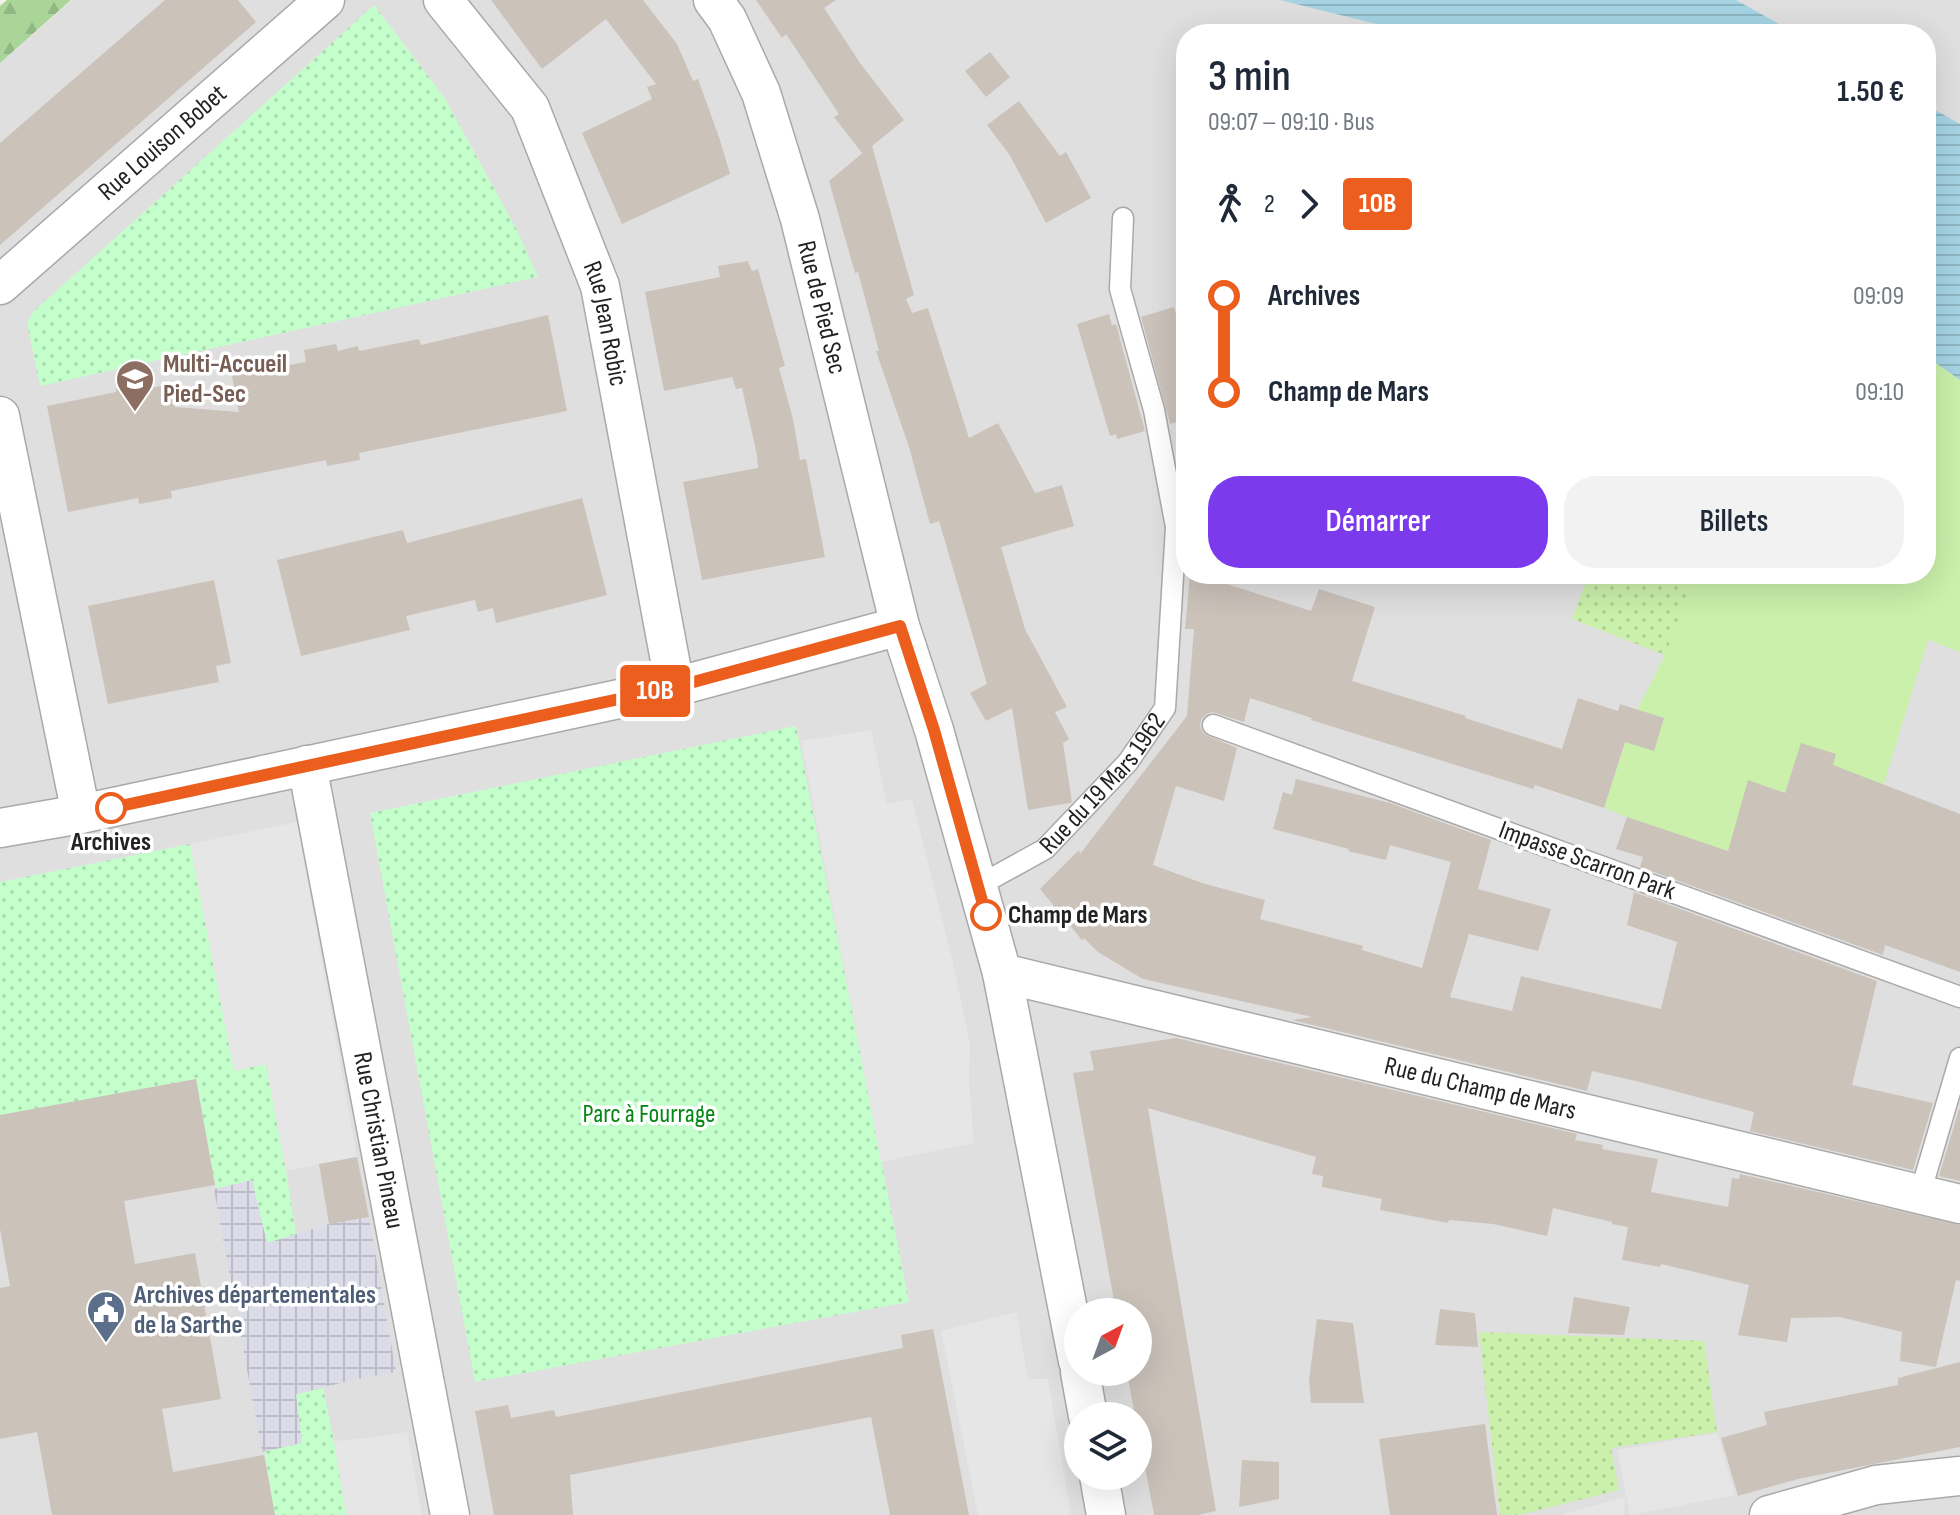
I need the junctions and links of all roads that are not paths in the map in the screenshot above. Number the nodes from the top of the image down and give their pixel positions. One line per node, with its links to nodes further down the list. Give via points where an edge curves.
1 (325, 0): 5 (street, Rue Louison Bobet)
2 (443, 0): 8 (street, Rue Jean Robic, via 530,108 600,286)
3 (713, 0): 7 (street, Rue de Pied Sec, via 761,93 800,219)
4 (1123, 218): 13 (lane, Rue du 19 Mars 1962, via 1120,289 1154,410 1176,527 1165,708 1128,762 1045,849)
5 (0, 285)
6 (0, 416): 11 (street)
7 (900, 626): 8 (street); 13 (street)
8 (675, 687): 10 (street)
9 (1213, 725): 15 (lane, Impasse Scarron Park)
10 (307, 765): 11 (street); 22 (street, Rue Christian Pineau)
11 (81, 814): 12 (street)
12 (0, 828)
13 (978, 886): 14 (street)
14 (1002, 973): 17 (street, Rue du Champ de Mars); 19 (street)
15 (1960, 997)
16 (1960, 1058): 17 (lane)
17 (1920, 1194): 18 (street, Rue du Champ de Mars)
18 (1960, 1204)
19 (1066, 1298)
20 (1960, 1476): 24 (street, via 1876,1485)
21 (1102, 1490): 23 (street)
22 (450, 1515)
23 (1106, 1515)
24 (1769, 1515)

